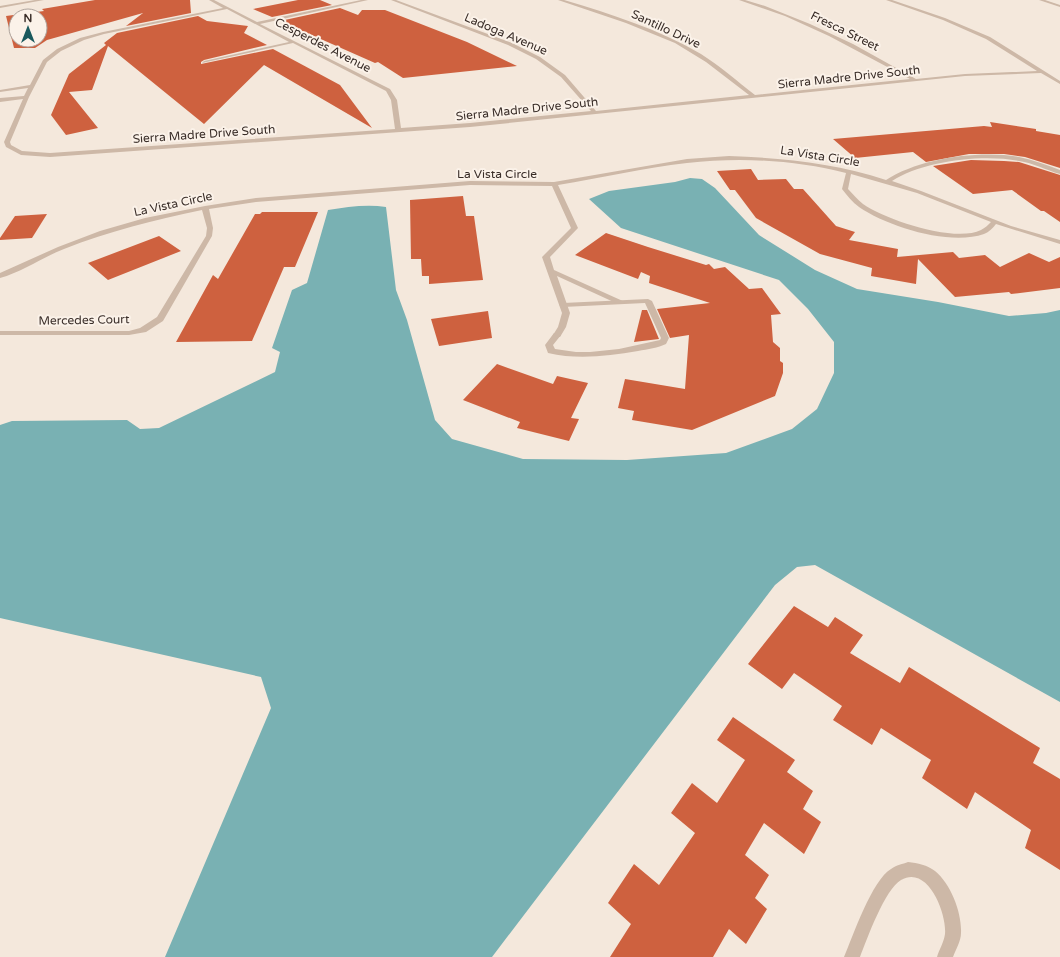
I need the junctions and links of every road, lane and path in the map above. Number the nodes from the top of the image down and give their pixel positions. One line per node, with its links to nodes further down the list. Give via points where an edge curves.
1 (42, 0): 10 (street)
2 (211, 0): 11 (street, Cesperdes Avenue)
3 (366, 0): 12 (street)
4 (393, 0): 23 (street, Ladoga Avenue, via 510,44 538,58 563,76)
5 (560, 0): 21 (street, Santillo Drive, via 624,20 675,41 705,59)
6 (741, 0): 16 (street, Fresca Street, via 797,19 836,36)
7 (888, 0): 15 (street, via 944,19 988,38)
8 (1041, 0): 9 (street)
9 (1060, 6)
10 (0, 7)
11 (228, 8): 12 (street, Cesperdes Avenue); 18 (street, via 118,30 82,40 50,56)
12 (257, 23): 13 (street, Cesperdes Avenue)
13 (293, 42): 14 (street); 24 (street, Cesperdes Avenue, via 388,90 394,100)
14 (204, 62)
15 (1043, 72): 16 (street, Sierra Madre Drive South, via 989,73); 17 (street)
16 (915, 80): 21 (street, Sierra Madre Drive South)
17 (1060, 83)
18 (32, 86): 19 (street); 20 (street)
19 (0, 91)
20 (26, 96): 22 (street); 24 (street, Sierra Madre Drive South, via 7,142 8,146 20,153 50,155)
21 (753, 96): 23 (street, Sierra Madre Drive South)
22 (0, 100)
23 (594, 112): 24 (street, Sierra Madre Drive South)
24 (398, 130)
25 (849, 171): 27 (street, La Vista Circle); 28 (street, La Vista Circle, via 778,160 729,158 687,161); 30 (street, via 845,189 855,200 872,212 900,223 935,233 969,235 983,232)
26 (1060, 172): 27 (street, via 1032,163 994,157 935,162 903,172)
27 (888, 181): 30 (street, La Vista Circle)
28 (554, 184): 29 (street, La Vista Circle, via 470,183 256,200); 32 (street, via 575,228 546,257)
29 (205, 208): 33 (street, La Vista Circle, via 102,232); 36 (street, Mercedes Court, via 210,228 209,236 160,319 143,330 129,333)
30 (994, 222): 31 (street, La Vista Circle)
31 (1060, 242)
32 (551, 271): 34 (street); 35 (street)
33 (0, 276)
34 (621, 302): 35 (street); 35 (street, via 648,301 665,338 663,342 622,351 578,355 551,351 549,345 562,327 566,313)
35 (564, 305)
36 (0, 333)
37 (852, 957): 38 (street, via 881,892 895,874 909,869 933,878 942,892 951,915 953,935)
38 (945, 957)

